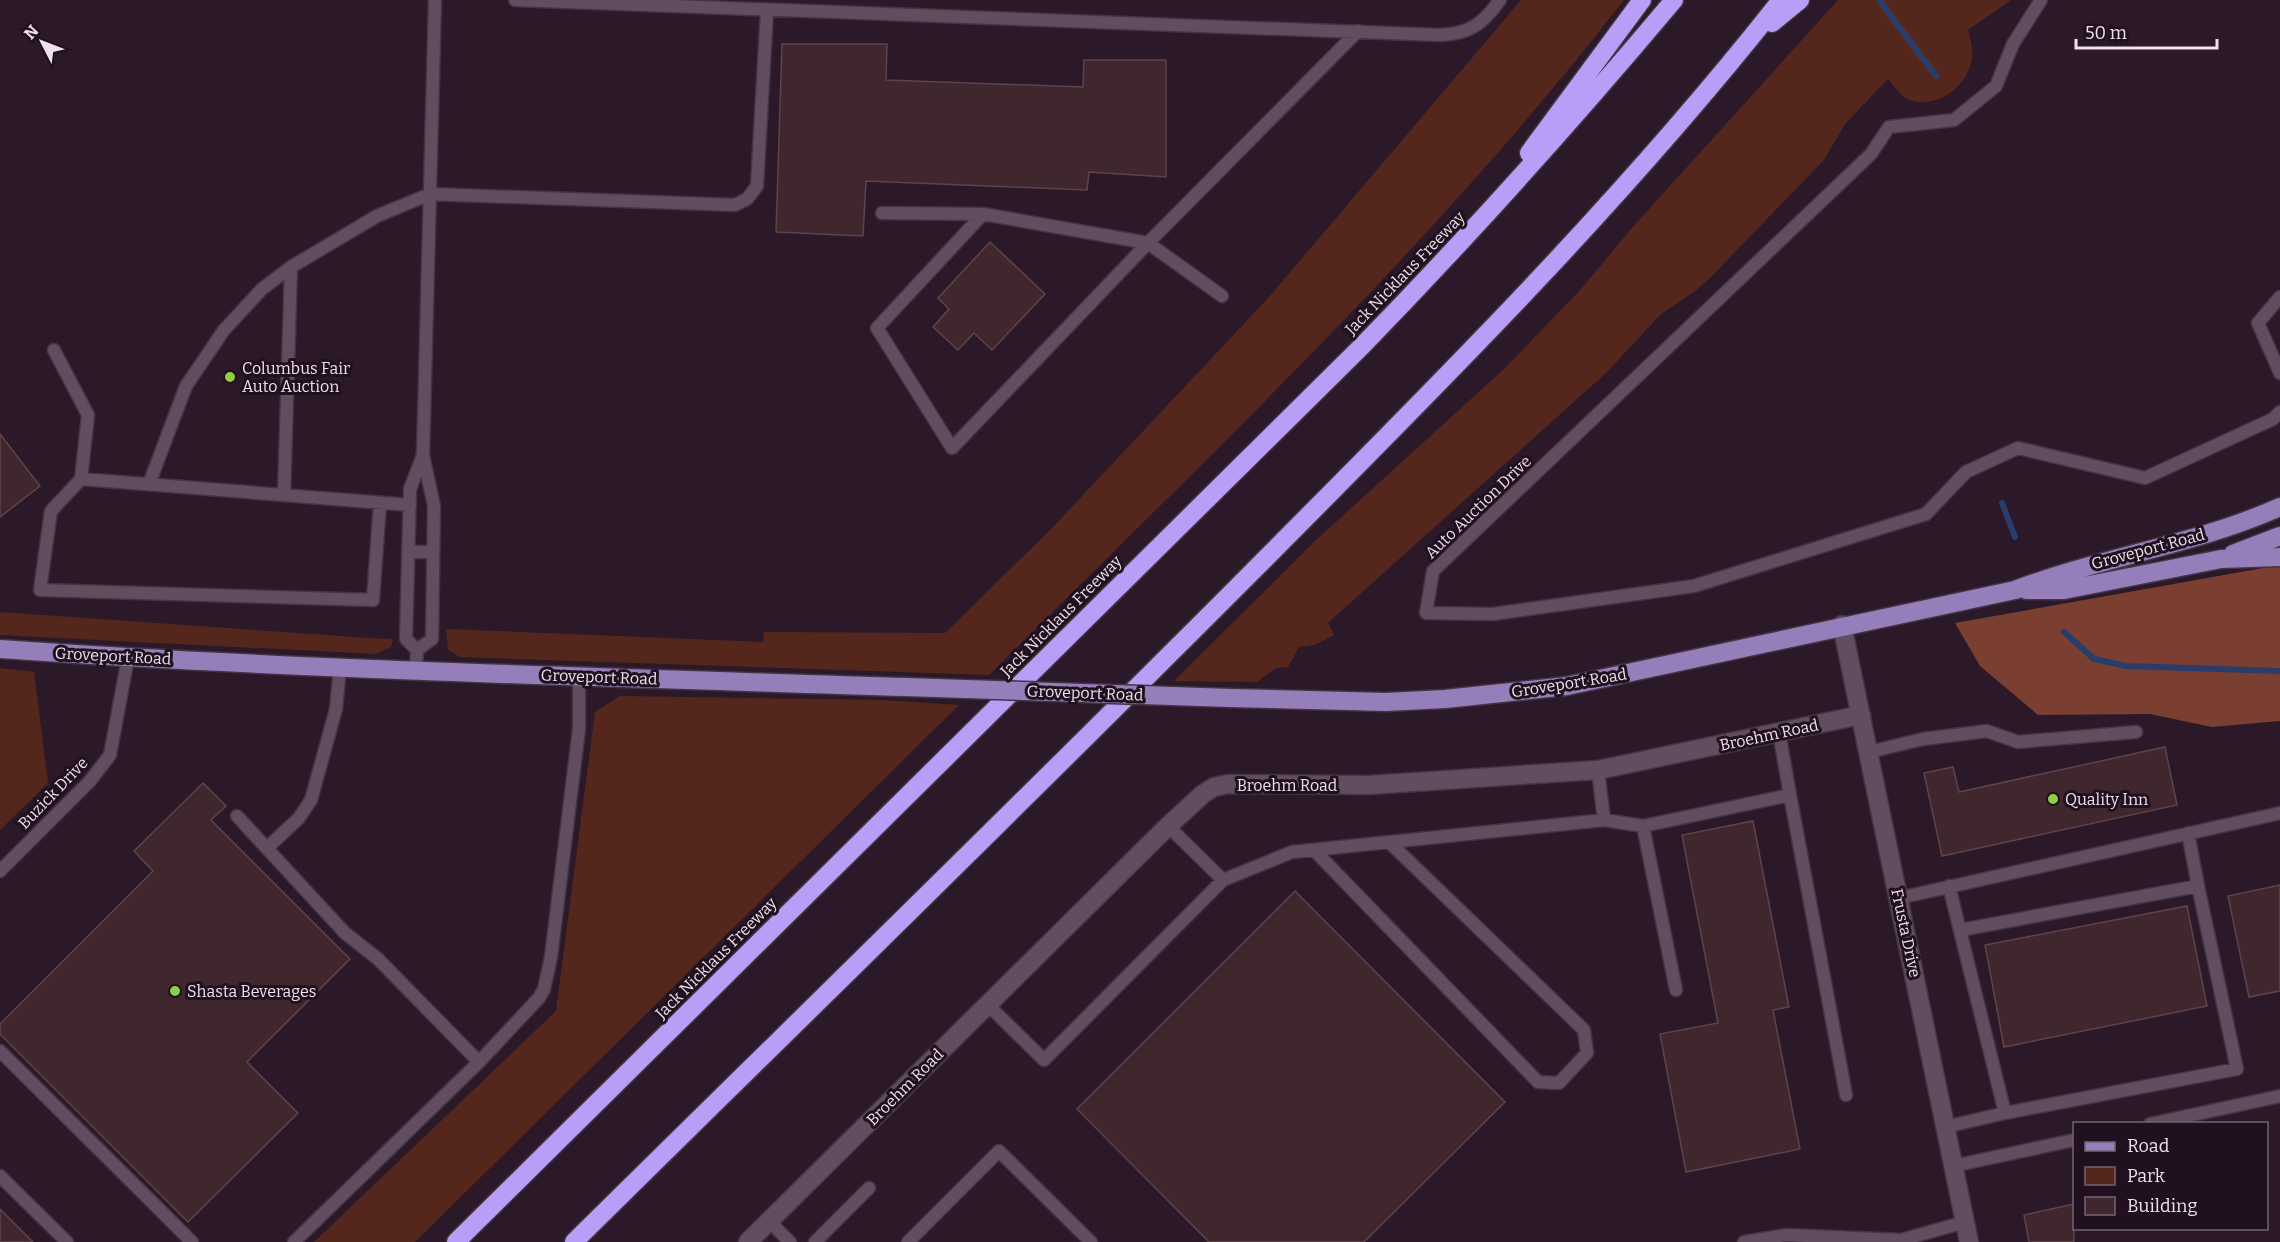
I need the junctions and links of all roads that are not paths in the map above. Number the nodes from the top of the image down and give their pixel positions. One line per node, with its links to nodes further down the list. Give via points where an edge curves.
1 (435, 0): 12 (lane)
2 (515, 0): 9 (lane)
3 (1500, 0): 10 (lane, via 1486,18 1462,34)
4 (1642, 0): 16 (highway)
5 (1674, 0): 16 (highway, Jack Nicklaus Freeway)
6 (1780, 0): 11 (highway)
7 (1800, 0): 11 (highway)
8 (2041, 0): 22 (lane, Auto Auction Drive, via 2013,44 1996,86 1954,120 1889,127 1871,154 1433,571 1426,613 1493,614 1694,586 1926,514 1966,472 2018,448 2145,478 2273,419)
9 (767, 9): 10 (lane); 12 (lane, via 757,186 747,199 735,204)
10 (1359, 31): 15 (lane)
11 (1745, 45): 84 (highway, via 1467,356 1129,696)
12 (430, 194): 17 (lane, via 376,216); 23 (lane)
13 (882, 213): 14 (lane)
14 (983, 214): 15 (lane); 15 (lane, via 877,328 952,448)
15 (1148, 243): 18 (lane)
16 (1458, 247): 83 (highway, Jack Nicklaus Freeway)
17 (291, 267): 25 (lane, via 262,289 224,330 186,386); 26 (lane)
18 (1222, 296)
19 (2280, 297): 21 (lane, via 2258,323)
20 (54, 350): 24 (lane, via 88,415)
21 (2280, 373)
22 (2280, 412)
23 (423, 454): 28 (lane, via 410,489); 32 (lane, via 434,506)
24 (81, 479): 25 (lane); 27 (lane, via 51,511 40,590 373,600)
25 (148, 484): 26 (lane)
26 (284, 495): 27 (lane)
27 (381, 503): 28 (lane)
28 (410, 505): 31 (lane)
29 (2280, 507): 35 (main road, Groveport Road, via 2220,529 2061,573)
30 (2280, 536): 34 (main road, Groveport Road)
31 (408, 552): 32 (lane); 38 (lane, via 406,639)
32 (434, 552): 38 (lane, via 432,639)
33 (2280, 557): 34 (main road, Groveport Road)
34 (2220, 559): 35 (main road, Groveport Road, via 2064,590)
35 (2015, 590): 36 (main road, Groveport Road)
36 (1842, 625): 42 (main road, Groveport Road, bridge, via 1567,686 1377,702); 43 (street, Frusta Drive)
37 (0, 649): 39 (main road, Groveport Road)
38 (417, 650): 41 (lane)
39 (128, 658): 40 (main road, Groveport Road); 58 (lane, Buzick Drive, via 110,755 90,781)
40 (340, 667): 41 (main road, Groveport Road); 56 (lane, via 336,710 311,800 299,818)
41 (416, 670): 42 (main road, Groveport Road)
42 (579, 676): 67 (lane, via 579,729 546,981 539,998)
43 (1861, 715): 44 (street, Broehm Road); 46 (street, Frusta Drive)
44 (1779, 732): 47 (street, Broehm Road); 48 (lane)
45 (2136, 732): 46 (lane, via 2018,742 1987,731 1923,738)
46 (1869, 752): 62 (street, Frusta Drive)
47 (1598, 770): 51 (lane); 52 (street, Broehm Road, via 1369,785 1228,784 1203,794)
48 (1790, 795): 53 (lane); 68 (lane)
49 (2280, 813): 54 (lane)
50 (237, 816): 56 (lane)
51 (1604, 820): 53 (lane); 55 (lane)
52 (1168, 826): 59 (lane); 65 (street, Broehm Road)
53 (1643, 826): 64 (lane)
54 (2188, 832): 60 (lane); 61 (lane)
55 (1389, 842): 57 (lane); 57 (lane, via 1584,1030 1587,1053 1559,1083 1538,1082)
56 (267, 848): 67 (lane, via 345,933 378,959)
57 (1314, 850): 59 (lane, via 1292,852)
58 (0, 871)
59 (1223, 880): 65 (lane, via 1044,1060)
60 (1949, 886): 62 (lane); 63 (lane)
61 (2198, 886): 63 (lane); 70 (lane, via 2237,1069)
62 (1899, 898): 72 (street, Frusta Drive)
63 (1960, 930): 70 (lane)
64 (1676, 990)
65 (988, 1005): 77 (street, Broehm Road)
66 (0, 1051): 81 (lane)
67 (478, 1062): 82 (lane)
68 (1846, 1095)
69 (2280, 1096): 71 (lane)
70 (2005, 1113): 72 (lane)
71 (2159, 1122)
72 (1945, 1127): 74 (street, Frusta Drive)
73 (2073, 1140): 74 (lane)
74 (1953, 1166): 78 (street, Frusta Drive)
75 (0, 1176): 80 (lane)
76 (869, 1188): 87 (lane)
77 (769, 1221): 85 (street, Broehm Road); 86 (lane)
78 (1965, 1222): 79 (lane); 91 (street, Frusta Drive)
79 (1901, 1241): 90 (lane, via 1786,1235)
80 (67, 1242)
81 (192, 1242)
82 (294, 1242)
83 (456, 1242)
84 (574, 1242)
85 (748, 1242)
86 (790, 1242)
87 (815, 1242)
88 (908, 1242): 89 (lane, via 999,1151)
89 (1091, 1242)
90 (1744, 1242)
91 (1969, 1242)

